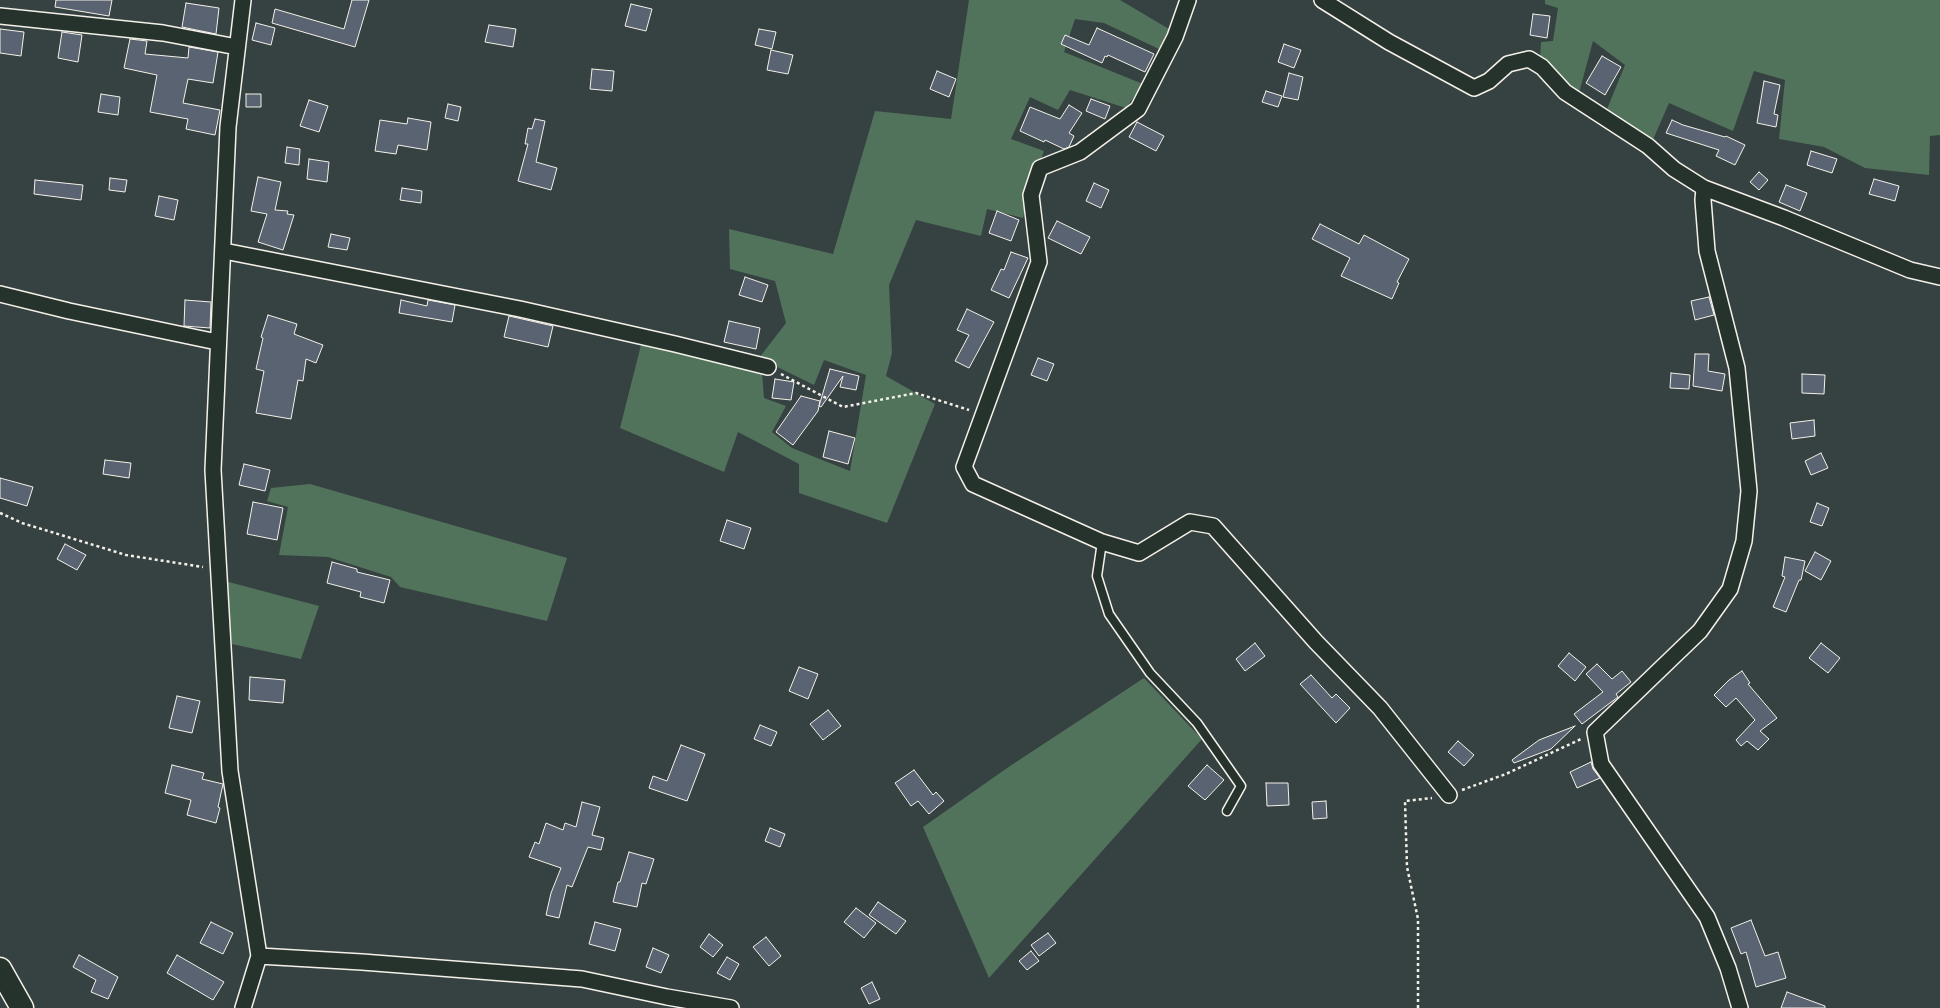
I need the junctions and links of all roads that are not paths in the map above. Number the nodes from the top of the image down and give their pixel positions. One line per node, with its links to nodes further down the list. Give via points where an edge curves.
1 (243, 0): 5 (street)
2 (1188, 0): 12 (street, via 1175,37 1138,109 1080,152 1040,168 1030,196 1039,262 964,467 973,484)
3 (1322, 0): 6 (street, via 1389,42 1474,88 1489,81 1508,64 1529,59 1542,67 1565,92 1648,146 1674,169)
4 (0, 16): 5 (street, via 163,33)
5 (237, 47): 7 (street, via 228,127)
6 (1704, 188): 8 (street, via 1910,270); 20 (street, via 1702,200 1707,251 1737,368 1749,492 1744,541 1730,589 1700,632 1595,732 1601,764 1707,917 1728,968)
7 (224, 251): 10 (street); 11 (street, via 520,309)
8 (1940, 277)
9 (0, 294): 10 (street)
10 (217, 342): 15 (street, via 213,470 230,771)
11 (768, 367)
12 (1102, 542): 13 (street, via 1139,553 1190,522 1213,526 1316,642 1380,708); 14 (lane, via 1097,576 1109,614 1150,674 1197,723 1241,786)
13 (1449, 795)
14 (1227, 811)
15 (259, 956): 18 (street); 19 (street, via 582,979 667,998)
16 (0, 969): 17 (street)
17 (22, 1008)
18 (243, 1008)
19 (731, 1008)
20 (1740, 1008)

